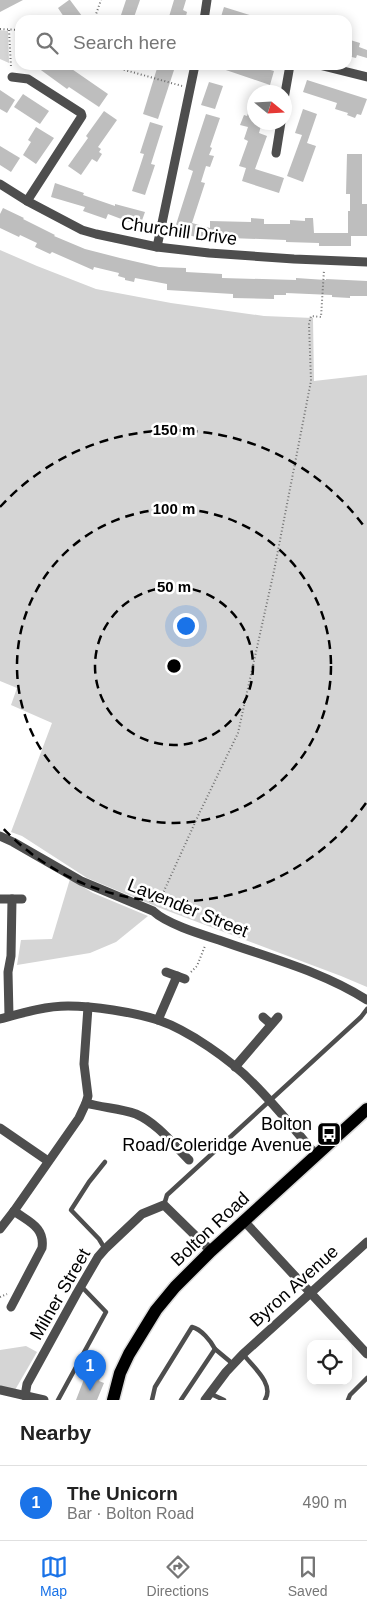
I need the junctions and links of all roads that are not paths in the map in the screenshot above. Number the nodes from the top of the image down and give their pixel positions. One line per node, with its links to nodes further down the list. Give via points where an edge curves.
1 (207, 0): 2 (street)
2 (205, 15)
3 (194, 70): 13 (street)
4 (289, 70): 8 (street)
5 (337, 70): 7 (street)
6 (12, 76): 12 (street, via 28,79 82,116)
7 (367, 78)
8 (286, 85)
9 (280, 130): 10 (street)
10 (276, 153)
11 (0, 184): 12 (street, Churchill Drive)
12 (27, 201): 13 (street, Churchill Drive, via 82,230)
13 (157, 247): 14 (street, Churchill Drive, via 253,257)
14 (367, 262)
15 (0, 836): 20 (street, Lavender Street, via 81,881 153,911 160,917 326,977)
16 (0, 899): 17 (street)
17 (12, 899): 18 (street); 23 (street, via 8,972)
18 (22, 899)
19 (166, 972): 27 (street, via 181,978)
20 (367, 1000)
21 (88, 1007): 23 (street, via 66,1006); 27 (street); 31 (street, via 84,1064 88,1090)
22 (367, 1009): 30 (lane)
23 (10, 1016): 26 (street)
24 (263, 1017): 28 (street)
25 (278, 1017): 28 (street)
26 (0, 1018)
27 (158, 1020): 29 (street, via 198,1040)
28 (271, 1024): 29 (street)
29 (235, 1067): 30 (street)
30 (270, 1101): 35 (street); 38 (lane, via 167,1195)
31 (86, 1104): 34 (street, via 126,1111 147,1120); 36 (street)
32 (367, 1109): 35 (main road, Bolton Road)
33 (0, 1128): 36 (street)
34 (186, 1154)
35 (316, 1155): 40 (main road, Bolton Road)
36 (48, 1161): 39 (street)
37 (105, 1162): 43 (lane, via 71,1210 99,1238)
38 (164, 1205): 43 (street, Milner Street, via 142,1214); 44 (street)
39 (14, 1211): 41 (street); 47 (street, via 39,1229 44,1237 42,1248)
40 (244, 1221): 44 (main road, Bolton Road); 46 (street)
41 (0, 1229)
42 (367, 1242): 46 (street, Byron Avenue)
43 (104, 1249): 45 (street, Milner Street)
44 (211, 1251): 59 (main road, Bolton Road, via 174,1286 156,1310 129,1354)
45 (81, 1286): 55 (street, Milner Street, via 27,1384); 58 (lane, via 106,1312)
46 (310, 1293): 50 (street, Byron Avenue); 51 (street)
47 (8, 1296): 48 (street)
48 (11, 1306)
49 (215, 1349): 52 (lane); 60 (lane, via 192,1326 155,1387); 61 (lane)
50 (243, 1354): 52 (street, Byron Avenue); 63 (lane, via 267,1385)
51 (367, 1354)
52 (233, 1364): 56 (street, Byron Avenue)
53 (367, 1378): 64 (lane)
54 (0, 1390): 55 (street)
55 (26, 1396): 57 (street)
56 (207, 1397): 62 (lane, Byron Avenue)
57 (44, 1400)
58 (58, 1400)
59 (113, 1400)
60 (152, 1400)
61 (181, 1400)
62 (224, 1400)
63 (265, 1400)
64 (348, 1400)

